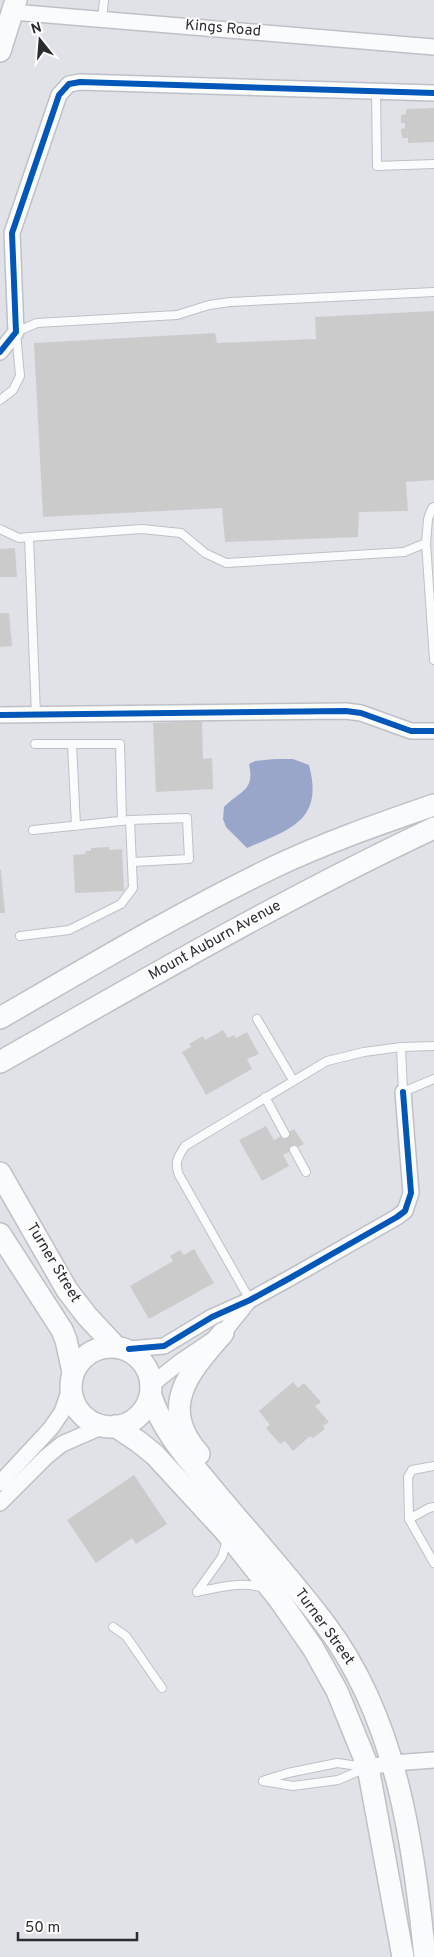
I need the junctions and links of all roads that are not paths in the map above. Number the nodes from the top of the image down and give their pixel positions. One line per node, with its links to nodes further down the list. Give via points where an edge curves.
1 (104, 0): 3 (lane)
2 (14, 6): 3 (street, Kings Road); 5 (main road)
3 (102, 19): 4 (street, Kings Road)
4 (434, 47)
5 (0, 51)
6 (376, 91): 7 (street); 8 (lane, via 377,166); 10 (street, via 69,84 59,95 12,233)
7 (434, 93)
8 (434, 164)
9 (434, 292): 10 (lane, via 230,302 177,315 37,323)
10 (16, 332): 11 (street); 12 (lane, via 20,376 13,390)
11 (0, 352)
12 (0, 400)
13 (434, 507): 16 (lane, via 428,519)
14 (0, 529): 15 (lane, via 19,538)
15 (29, 537): 16 (lane, via 142,529 181,533 204,553 226,563 404,552); 19 (lane)
16 (426, 543): 17 (lane)
17 (434, 660)
18 (0, 715): 19 (street)
19 (36, 715): 20 (street, via 346,711 411,731)
20 (434, 730)
21 (35, 744): 22 (lane)
22 (72, 744): 24 (lane, via 120,744); 25 (lane)
23 (434, 805): 30 (main road, via 354,833 273,868 174,918)
24 (126, 820): 25 (lane); 28 (lane); 28 (lane, via 187,818 189,859)
25 (76, 826): 27 (lane)
26 (434, 828): 34 (main road, Mount Auburn Avenue, via 285,902)
27 (33, 830)
28 (133, 862): 29 (lane, via 133,888 121,904 70,930)
29 (20, 936)
30 (0, 1018)
31 (257, 1019): 36 (lane)
32 (434, 1046): 33 (lane)
33 (401, 1047): 36 (lane, via 327,1061); 37 (lane)
34 (0, 1062)
35 (434, 1079): 37 (lane)
36 (293, 1080): 38 (lane)
37 (403, 1092): 44 (street, via 412,1194 405,1211)
38 (265, 1097): 39 (lane); 44 (lane, via 185,1146 176,1160 178,1175)
39 (285, 1134)
40 (294, 1150): 41 (lane)
41 (306, 1172)
42 (0, 1173): 46 (main road, Turner Street, via 67,1290 87,1316)
43 (1, 1239): 47 (main road, Turner Street, via 62,1330)
44 (250, 1300): 45 (street); 46 (street, via 212,1317 164,1346)
45 (223, 1333): 48 (street, via 180,1362); 58 (main road, via 195,1365 181,1392 180,1417 185,1434 298,1573)
46 (122, 1348): 47 (main road, via 106,1346 87,1354 77,1364); 48 (main road, via 141,1358 151,1377)
47 (72, 1379): 49 (main road, via 76,1407 86,1418); 51 (street, via 62,1412 51,1428)
48 (151, 1391): 49 (main road, via 145,1411 132,1422); 58 (main road, Turner Street, via 155,1408 178,1448)
49 (108, 1427): 52 (street, via 62,1444); 55 (main road, Turner Street, via 139,1442 155,1455)
50 (434, 1466): 54 (lane, via 412,1470 408,1477)
51 (0, 1483)
52 (0, 1503)
53 (434, 1507): 54 (lane)
54 (410, 1519): 56 (lane)
55 (229, 1536): 57 (main road, Turner Street); 57 (lane, via 222,1557 197,1592 242,1584)
56 (434, 1563)
57 (272, 1590): 63 (main road, Turner Street, via 313,1648 337,1691)
58 (303, 1597): 62 (main road, Turner Street, via 351,1662 370,1699)
59 (113, 1627): 60 (lane, via 126,1636)
60 (162, 1688)
61 (434, 1760): 62 (street)
62 (393, 1763): 63 (street); 65 (main road, Turner Street, via 414,1870)
63 (368, 1767): 63 (lane, via 337,1763 262,1781 302,1785 338,1780); 64 (main road, Turner Street)
64 (403, 1957)
65 (425, 1957)

